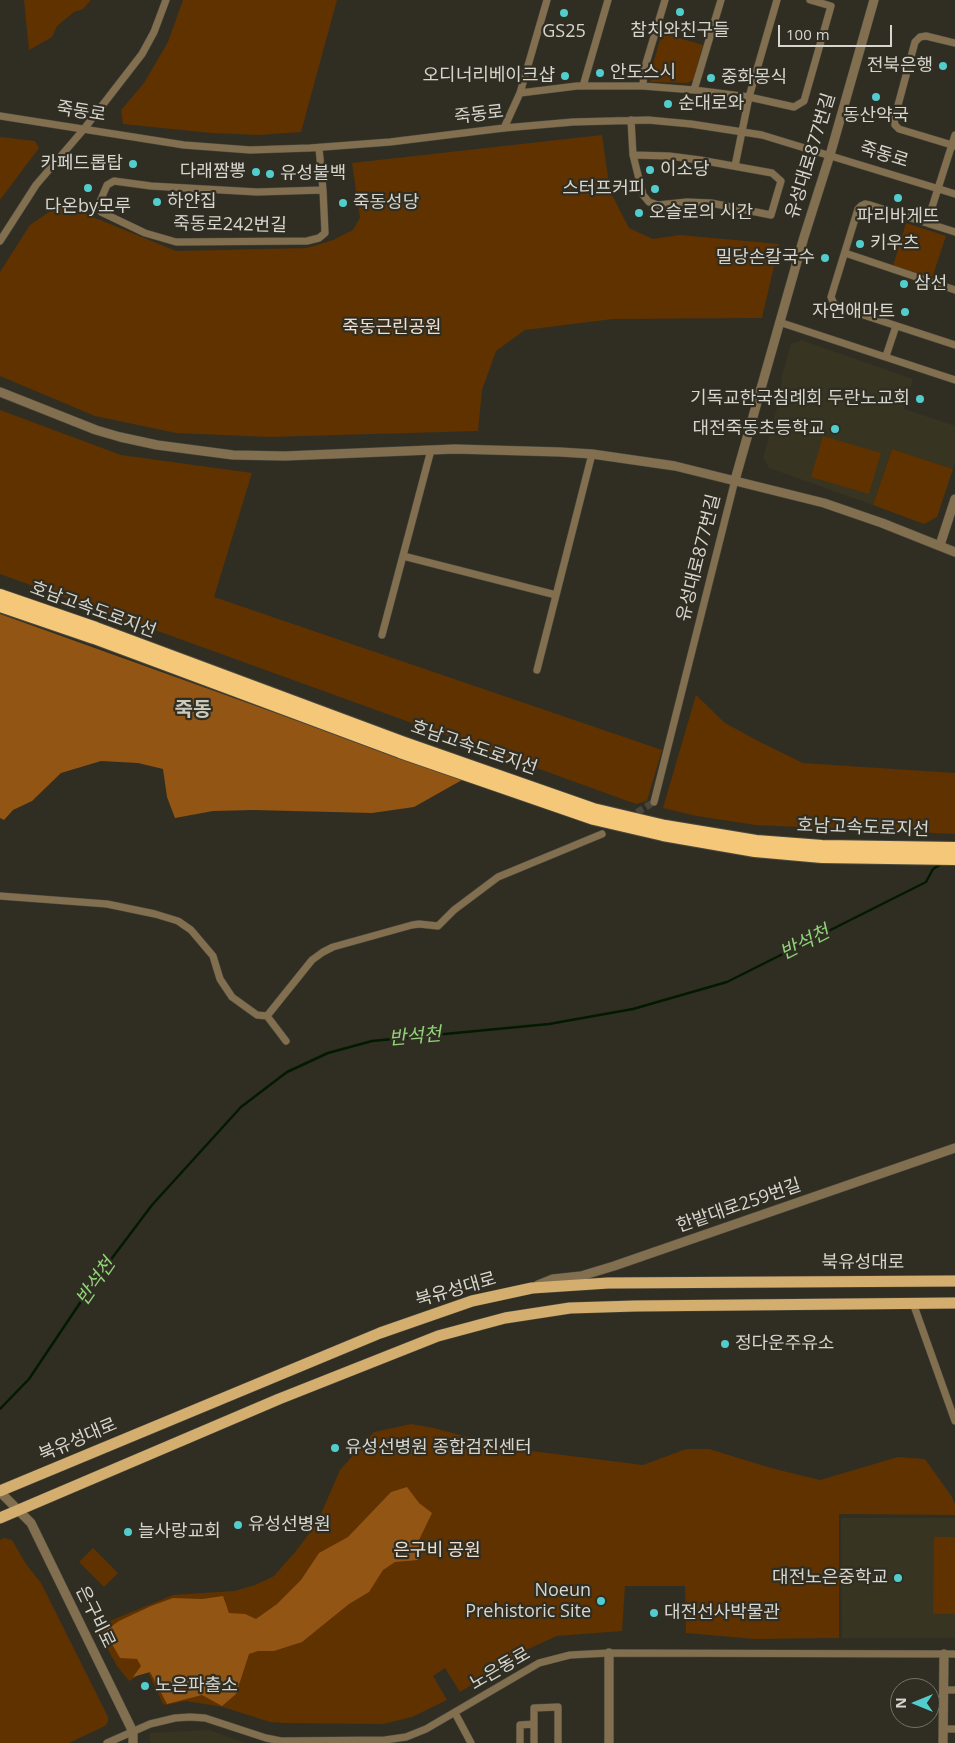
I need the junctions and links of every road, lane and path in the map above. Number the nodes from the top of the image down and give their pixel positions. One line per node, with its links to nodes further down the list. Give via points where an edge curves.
1 (166, 0): 18 (street, via 142,54)
2 (547, 0): 13 (street)
3 (608, 0): 10 (street)
4 (665, 0): 11 (street, via 644,70)
5 (721, 0): 12 (street)
6 (777, 0): 14 (street)
7 (810, 0): 14 (street, via 831,6 804,101 794,107)
8 (874, 0): 23 (street, 유성대로877번길)
9 (955, 43): 21 (street, via 926,36 915,42 894,120 899,129)
10 (583, 86): 11 (street); 13 (street)
11 (644, 86): 12 (street)
12 (694, 90): 14 (street)
13 (520, 93): 17 (street)
14 (749, 97): 19 (street)
15 (0, 116): 18 (street, 죽동로)
16 (631, 120): 17 (street, 죽동로); 19 (street, 죽동로); 24 (street)
17 (504, 128): 22 (street, 죽동로)
18 (84, 129): 22 (street, 죽동로, via 184,145 250,150); 31 (street, via 36,185)
19 (742, 131): 23 (street, 죽동로); 25 (street)
20 (955, 135): 21 (street)
21 (954, 146): 26 (street)
22 (319, 148): 27 (street, 죽동로242번길)
23 (830, 155): 26 (street, 죽동로); 34 (street, 유성대로877번길)
24 (633, 156): 25 (street, via 669,156); 25 (street, via 643,195 649,202 658,205 711,203 771,216 781,181 772,173)
25 (735, 166)
26 (938, 189): 28 (street, 죽동로); 29 (street)
27 (323, 190): 27 (street, 죽동로242번길, via 257,192 114,181 108,185 98,204 101,212 145,233 176,242 307,241 325,233)
28 (955, 194)
29 (927, 223): 30 (street); 32 (street, via 865,204 858,209)
30 (955, 232)
31 (0, 241)
32 (845, 253): 33 (street); 35 (street, via 831,297 834,304)
33 (955, 290)
34 (779, 322): 37 (street); 42 (street, 유성대로877번길)
35 (896, 326): 36 (street); 37 (street)
36 (955, 345)
37 (886, 356): 38 (street)
38 (955, 380)
39 (0, 392): 40 (street, via 96,430 157,445 285,456)
40 (431, 450): 41 (street); 46 (street)
41 (592, 454): 42 (street, via 674,466); 48 (street)
42 (735, 480): 44 (street, via 860,514); 52 (street, 유성대로877번길)
43 (955, 499): 44 (street)
44 (940, 545): 45 (street)
45 (955, 552)
46 (403, 556): 48 (street); 50 (street)
47 (0, 595): 55 (highway, 호남고속도로지선, via 593,809 665,826 756,841)
48 (556, 595): 51 (street)
49 (0, 606): 55 (highway, 호남고속도로지선, via 594,819 755,851 822,857)
50 (382, 635)
51 (537, 670)
52 (654, 802)
53 (602, 834): 58 (street, via 498,877 473,894 438,926 412,925 323,952 312,960)
54 (955, 848): 55 (highway, 호남고속도로지선)
55 (919, 853): 56 (highway, 호남고속도로지선)
56 (955, 859)
57 (0, 896): 58 (street, via 107,904 178,921 191,930 208,950 220,979 232,997 257,1015)
58 (267, 1016): 59 (street)
59 (286, 1041)
60 (955, 1148): 62 (street, 한밭대로259번길, via 592,1273 554,1279)
61 (955, 1281): 62 (main road, 북유성대로, via 608,1282)
62 (532, 1288): 66 (main road, 북유성대로, via 472,1301 380,1333)
63 (913, 1303): 64 (main road); 65 (street); 67 (main road, via 570,1308 504,1318 403,1349)
64 (955, 1304)
65 (955, 1421)
66 (0, 1492): 67 (street, 은구비로)
67 (18, 1510): 68 (main road); 78 (street, 은구비로, via 31,1523)
68 (0, 1518)
69 (609, 1653): 70 (street, 노은동로); 74 (street, 노은동로, via 570,1655 540,1663); 86 (street)
70 (944, 1654): 71 (street, 노은동로); 72 (street)
71 (955, 1654)
72 (943, 1690): 73 (street); 76 (street)
73 (955, 1690)
74 (455, 1712): 79 (street, 노은동로, via 406,1737); 82 (street)
75 (534, 1724): 83 (street, via 520,1725); 84 (street); 85 (street, via 534,1708 558,1707)
76 (943, 1729): 77 (street); 87 (street)
77 (955, 1729)
78 (133, 1732): 79 (street, 노은동로, via 150,1724 190,1716 281,1741); 80 (street, 노은동로); 81 (street)
79 (337, 1742)
80 (107, 1743)
81 (132, 1743)
82 (471, 1743)
83 (520, 1743)
84 (534, 1743)
85 (558, 1743)
86 (609, 1743)
87 (943, 1743)

